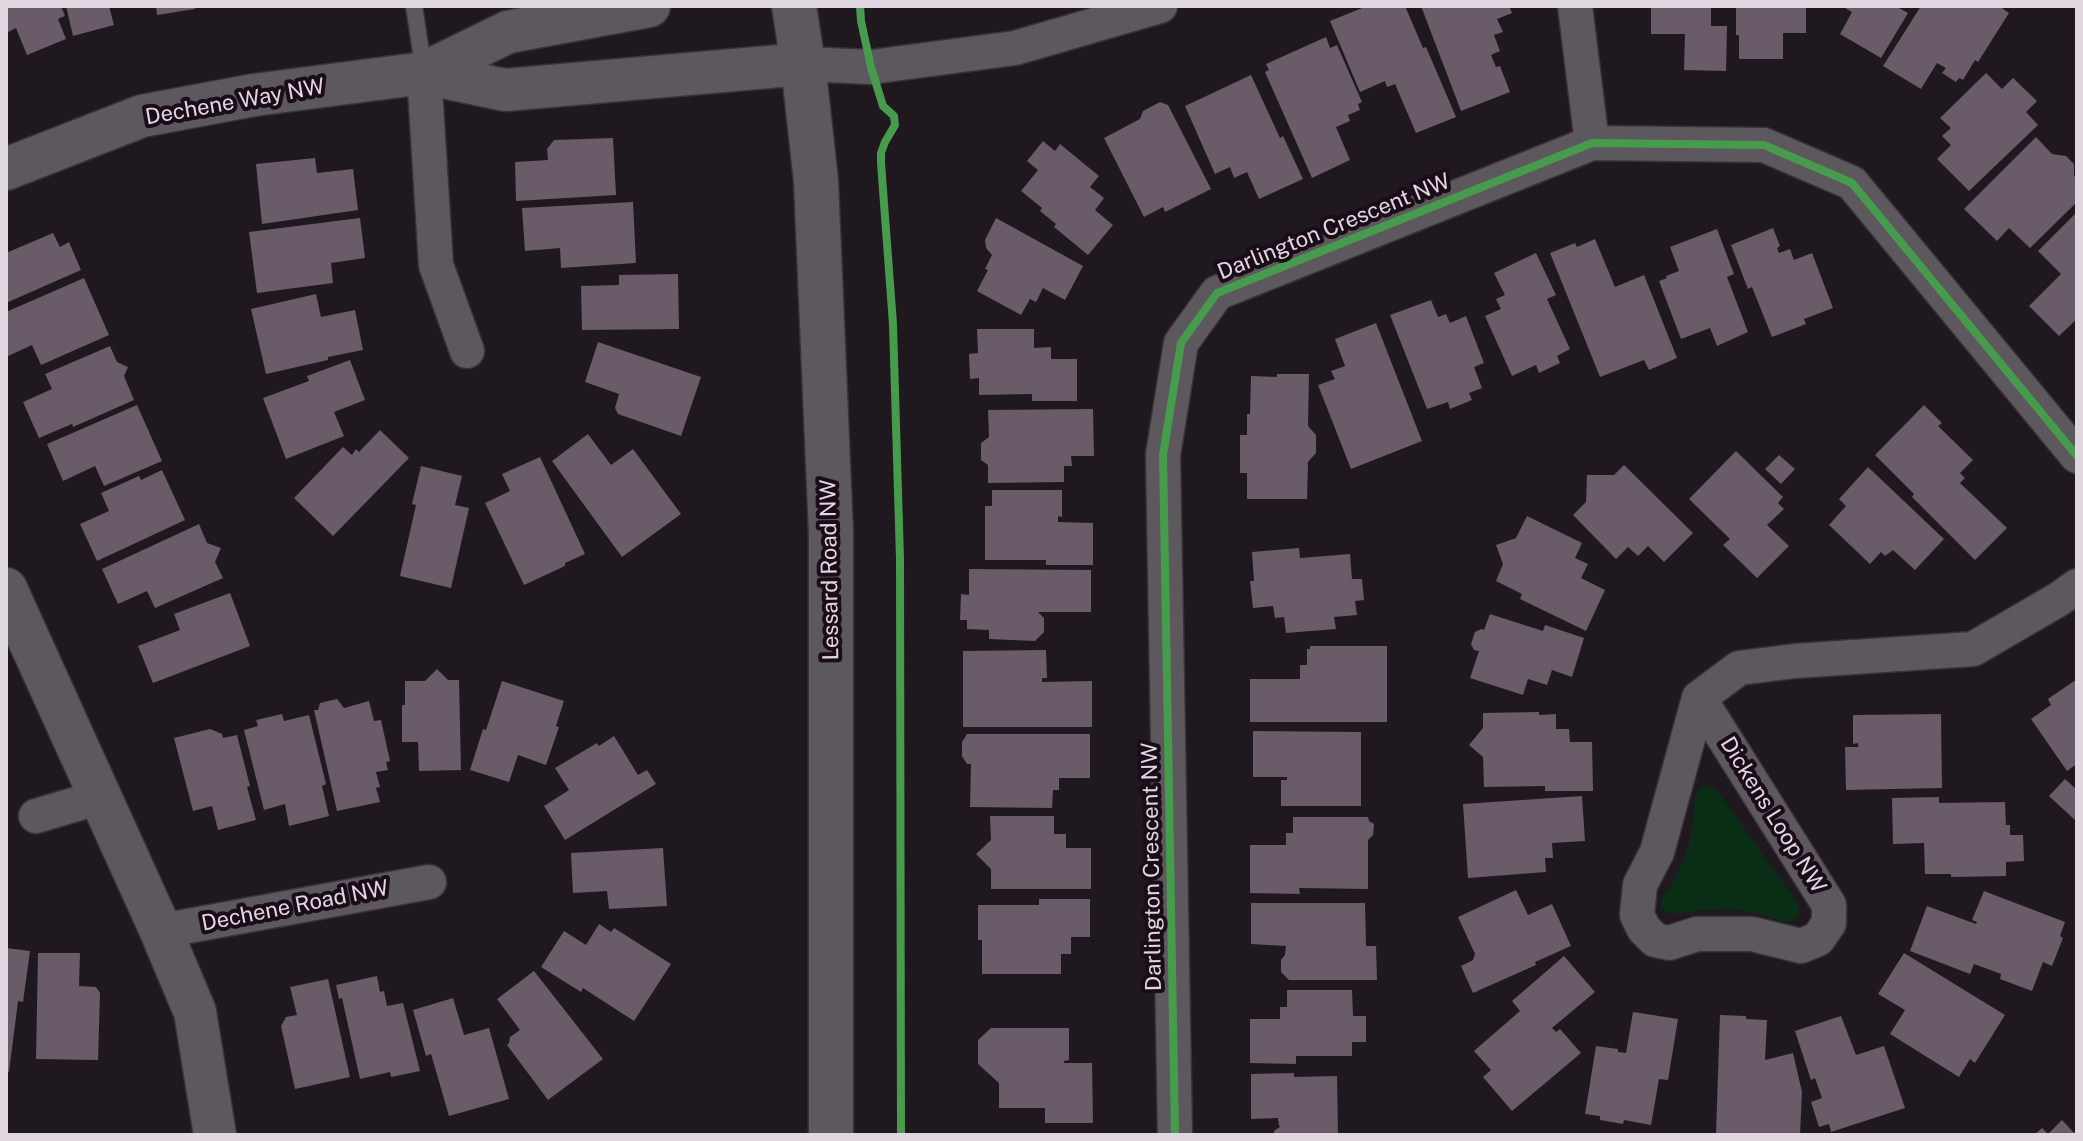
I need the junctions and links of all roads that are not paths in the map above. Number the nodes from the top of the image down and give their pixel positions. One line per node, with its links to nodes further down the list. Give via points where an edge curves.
1 (414, 6): 7 (lane)
2 (649, 6): 7 (street, Dechene Way NW, via 508,32)
3 (794, 6): 6 (main road, Lessard Road NW)
4 (1160, 6): 6 (street, via 1015,48 871,67)
5 (1575, 6): 8 (street)
6 (803, 64): 7 (street, Dechene Way NW, via 505,90); 20 (main road, Lessard Road NW, via 816,181 831,534)
7 (424, 73): 9 (street, Dechene Way NW, via 142,116); 10 (street, via 436,265)
8 (1592, 143): 11 (street, Darlington Crescent NW, via 1764,145 1852,183); 21 (street, Darlington Crescent NW, via 1217,293 1181,343 1163,455)
9 (6, 169)
10 (467, 351)
11 (2077, 456)
12 (2077, 586): 14 (street, via 1973,649 1739,668)
13 (6, 589): 15 (street)
14 (1699, 698): 14 (street, Dickens Loop NW, via 1829,905 1829,923 1818,939 1801,946 1752,934 1697,934 1669,943 1655,940 1637,915 1640,885 1657,852)
15 (100, 797): 16 (street); 18 (street)
16 (36, 816)
17 (429, 882): 18 (street, Dechene Road NW)
18 (161, 931): 19 (street, via 195,1012)
19 (215, 1135)
20 (831, 1135)
21 (1175, 1135)

